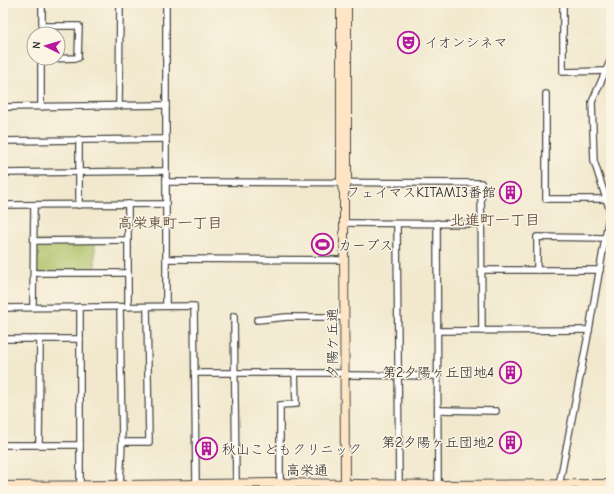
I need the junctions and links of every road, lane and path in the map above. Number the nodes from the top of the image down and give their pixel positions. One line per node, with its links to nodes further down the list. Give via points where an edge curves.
1 (42, 3): 7 (street)
2 (120, 3): 15 (street)
3 (166, 3): 14 (street)
4 (341, 3): 25 (street, 夕陽ケ丘通)
5 (347, 3): 25 (street, 夕陽ケ丘通)
6 (563, 3): 12 (street, via 563,72)
7 (42, 26)
8 (66, 26): 9 (street, via 79,26 78,58)
9 (66, 58)
10 (611, 59): 12 (street)
11 (41, 66): 17 (street)
12 (606, 71): 26 (street, via 592,102 594,162)
13 (546, 94): 26 (street, via 546,199)
14 (166, 105): 15 (street); 18 (street)
15 (119, 106): 17 (street)
16 (3, 107): 17 (street)
17 (41, 107)
18 (166, 139): 20 (street); 21 (street)
19 (3, 140): 20 (street)
20 (79, 140): 22 (street)
21 (166, 171): 22 (street); 24 (street)
22 (80, 172): 23 (street); 31 (street)
23 (3, 173)
24 (166, 182): 25 (street); 28 (street)
25 (344, 183): 32 (street, 夕陽ケ丘通); 35 (street, via 481,183)
26 (608, 195): 36 (street, via 610,212)
27 (128, 204): 28 (street); 31 (street); 37 (street)
28 (166, 204): 39 (street)
29 (3, 205): 30 (street)
30 (34, 205): 31 (street); 38 (street)
31 (79, 205)
32 (344, 223): 34 (street); 40 (street, 夕陽ケ丘通)
33 (437, 223): 34 (street); 35 (street); 57 (street)
34 (397, 224): 66 (street)
35 (481, 224): 41 (street)
36 (606, 238): 42 (street, via 537,237); 43 (street)
37 (128, 240): 38 (street); 45 (street)
38 (34, 241): 44 (street)
39 (166, 259): 40 (street); 46 (street)
40 (344, 260): 54 (street, 夕陽ケ丘通)
41 (481, 270): 42 (street); 58 (street)
42 (537, 270): 43 (street)
43 (600, 270): 56 (street)
44 (34, 273): 45 (street); 47 (street)
45 (128, 273): 50 (street)
46 (166, 306): 51 (street); 64 (street, via 194,306)
47 (33, 307): 48 (street); 52 (street)
48 (80, 307): 49 (street); 61 (street)
49 (120, 307): 50 (street); 70 (street)
50 (128, 307): 51 (street)
51 (147, 307): 70 (street, via 149,442)
52 (3, 308)
53 (234, 316): 62 (street)
54 (345, 317): 55 (street); 65 (street, 夕陽ケ丘通)
55 (257, 320)
56 (590, 330): 58 (street); 87 (street)
57 (438, 331): 58 (street); 67 (street)
58 (482, 331)
59 (3, 338): 60 (street)
60 (40, 339): 61 (street); 72 (street)
61 (80, 339): 73 (street)
62 (235, 372): 63 (street); 64 (street); 75 (street)
63 (296, 372): 65 (street); 76 (street, via 296,404 280,405)
64 (196, 373): 74 (street)
65 (345, 374): 66 (street); 84 (street, 夕陽ケ丘通)
66 (399, 375): 67 (street); 80 (street)
67 (438, 376): 68 (street)
68 (438, 410): 69 (street); 81 (street)
69 (496, 412)
70 (122, 442): 79 (street)
71 (3, 445): 72 (street)
72 (39, 445): 73 (street)
73 (80, 445): 78 (street)
74 (196, 483): 75 (street, 高栄通); 83 (street, 高栄通)
75 (236, 483): 76 (street, 高栄通)
76 (280, 483): 84 (street, 高栄通)
77 (611, 484): 88 (street, 高栄通)
78 (80, 485): 85 (street, 高栄通); 86 (street, 高栄通)
79 (120, 485): 83 (street, 高栄通); 86 (street, 高栄通)
80 (399, 485): 81 (street, 高栄通); 84 (street, 高栄通)
81 (438, 485): 87 (street, 高栄通)
82 (3, 486): 85 (street, 高栄通)
83 (175, 487)
84 (345, 487)
85 (64, 488)
86 (102, 488)
87 (559, 488): 88 (street, 高栄通)
88 (583, 488)

